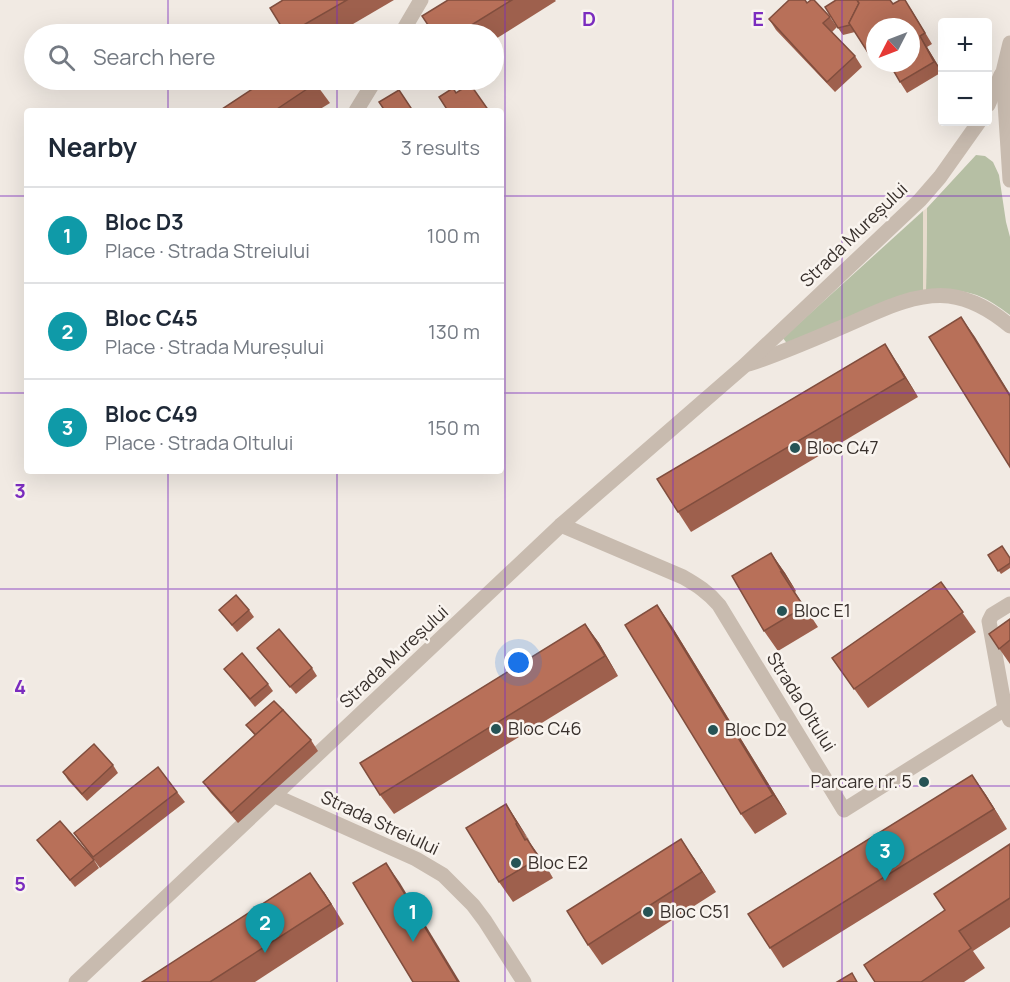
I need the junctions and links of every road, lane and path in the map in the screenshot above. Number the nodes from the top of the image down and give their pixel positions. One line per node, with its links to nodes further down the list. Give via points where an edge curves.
1 (421, 0): 2 (street)
2 (407, 24)
3 (1010, 43): 4 (street)
4 (1003, 72): 6 (street); 9 (street)
5 (369, 90): 7 (street)
6 (992, 95)
7 (358, 108)
8 (976, 126): 11 (street, Strada Mureșului, via 920,200)
9 (1010, 180)
10 (1010, 326): 11 (street, Strada Mureșului, via 988,309 966,300 926,297 898,304)
11 (744, 366): 12 (street, Strada Mureșului)
12 (561, 525): 14 (street, Strada Oltului, via 683,577 710,595 844,810); 15 (street, Strada Mureșului)
13 (1010, 604): 14 (street, via 989,621)
14 (1007, 715)
15 (275, 796): 16 (street, Strada Mureșului); 17 (street, Strada Streiului, via 443,875 486,921)
16 (76, 982)
17 (524, 982)

